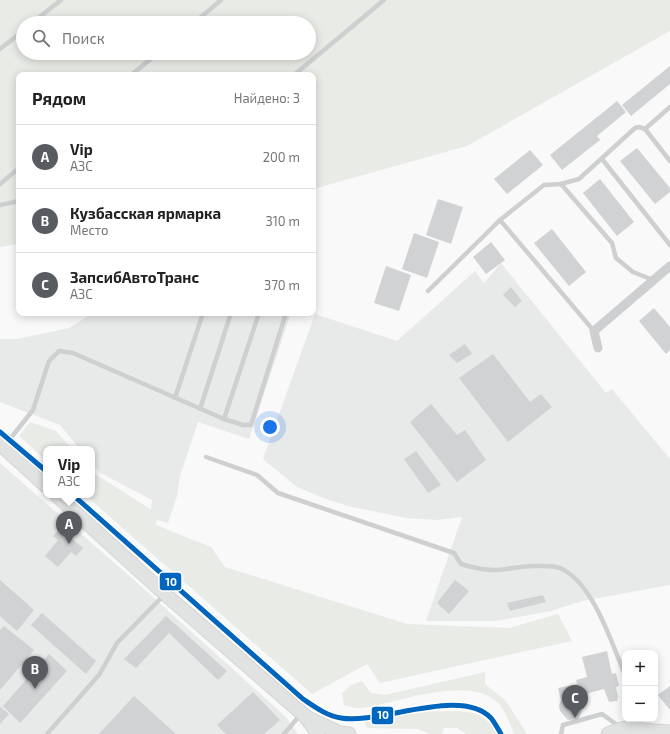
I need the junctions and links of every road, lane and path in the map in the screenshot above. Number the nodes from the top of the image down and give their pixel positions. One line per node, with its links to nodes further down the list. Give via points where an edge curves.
1 (61, 0): 4 (lane)
2 (222, 0): 5 (lane)
3 (384, 0): 8 (lane)
4 (41, 16)
5 (203, 16)
6 (16, 36): 7 (lane)
7 (0, 49)
8 (316, 57)
9 (149, 60): 11 (lane)
10 (312, 60): 12 (lane)
11 (135, 72)
12 (298, 72)
13 (670, 107): 14 (lane)
14 (645, 129): 15 (lane, via 635,128); 16 (lane)
15 (602, 159): 19 (lane, via 579,179); 23 (lane)
16 (670, 161)
17 (16, 171): 18 (lane)
18 (0, 184)
19 (561, 184): 22 (lane, via 544,185); 25 (lane, via 612,243 616,258 633,272)
20 (16, 202): 21 (lane)
21 (0, 205)
22 (500, 220): 26 (lane); 31 (lane)
23 (670, 245)
24 (670, 266): 25 (street)
25 (653, 280): 31 (street)
26 (428, 291)
27 (202, 316): 33 (lane)
28 (230, 316): 34 (lane)
29 (258, 316): 35 (lane)
30 (285, 316): 35 (lane, via 251,425)
31 (594, 331): 32 (street)
32 (598, 348)
33 (175, 398): 34 (lane); 36 (lane, via 73,353 59,351 48,361 33,410)
34 (200, 409): 35 (lane)
35 (224, 419)
36 (2, 446): 38 (street)
37 (206, 457): 41 (lane, via 257,475 278,493 454,553 461,564 494,570 532,566 559,568 573,576 585,589)
38 (43, 483)
39 (59, 498): 40 (street)
40 (165, 594): 42 (street); 45 (lane, via 117,643 99,675)
41 (622, 668)
42 (303, 715): 46 (lane); 47 (street); 48 (street, via 340,733)
43 (634, 727): 44 (street); 49 (lane, via 602,714 563,726); 50 (street)
44 (670, 732)
45 (47, 734)
46 (284, 734)
47 (318, 734)
48 (349, 734)
49 (560, 734)
50 (608, 734)

